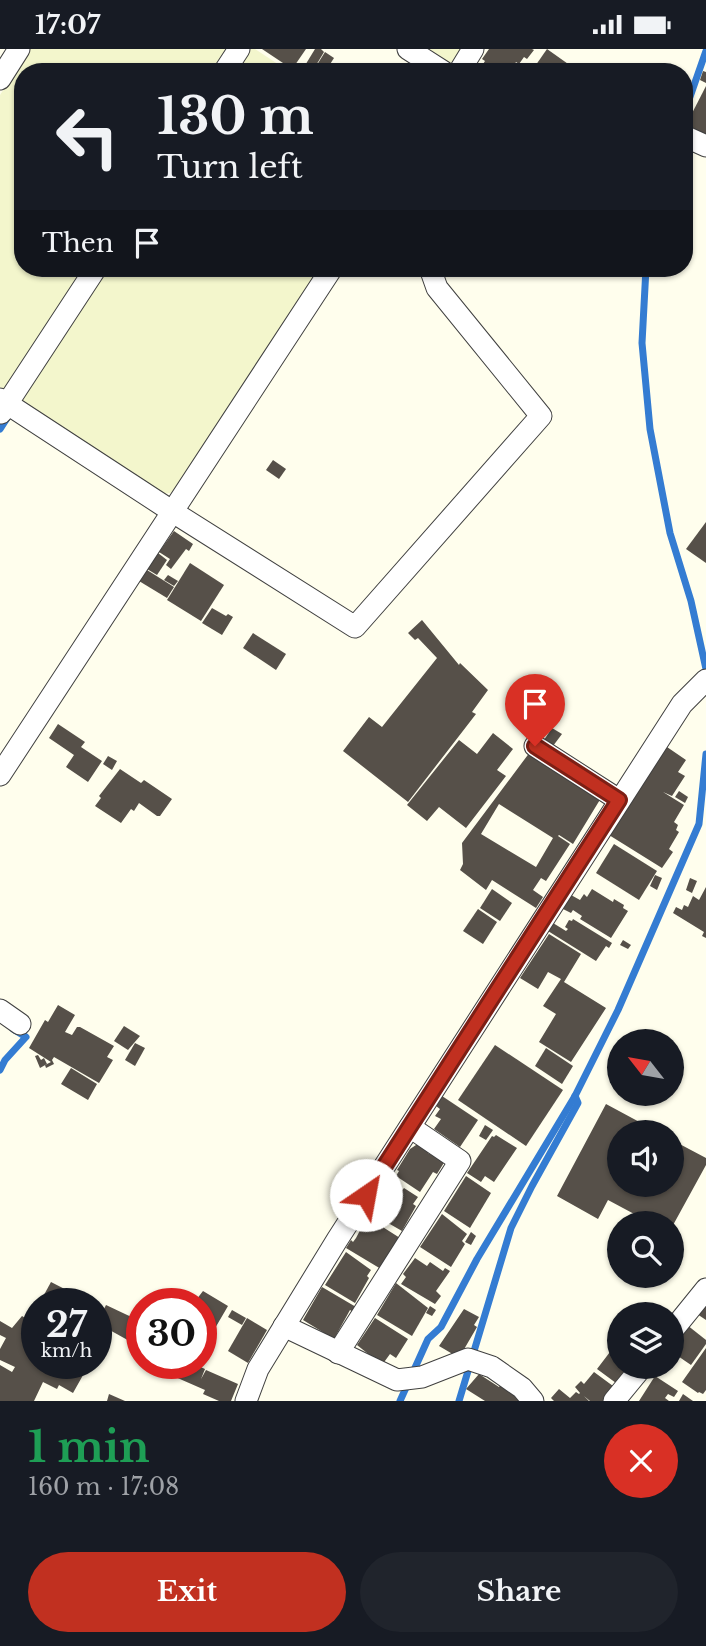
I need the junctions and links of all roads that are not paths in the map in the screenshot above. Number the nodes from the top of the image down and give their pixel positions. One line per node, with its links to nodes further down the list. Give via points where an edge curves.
1 (19, 49): 4 (street)
2 (408, 49): 3 (street)
3 (430, 63)
4 (0, 79)
5 (90, 277): 8 (street)
6 (326, 277): 9 (street)
7 (433, 277): 9 (street, via 437,288 541,416 355,627)
8 (3, 406): 9 (street)
9 (173, 512): 12 (street)
10 (706, 680): 13 (street, via 682,704)
11 (535, 746): 13 (street)
12 (0, 775)
13 (619, 800): 16 (street)
14 (0, 1010): 15 (street)
15 (20, 1024)
16 (410, 1127): 19 (street); 20 (street, via 460,1161)
17 (706, 1289): 18 (street)
18 (684, 1316)
19 (284, 1326): 20 (street); 22 (street, via 258,1369)
20 (338, 1353): 23 (street, via 397,1380 422,1377 468,1359 492,1367)
21 (632, 1379): 24 (street)
22 (246, 1401)
23 (533, 1401)
24 (614, 1401)

